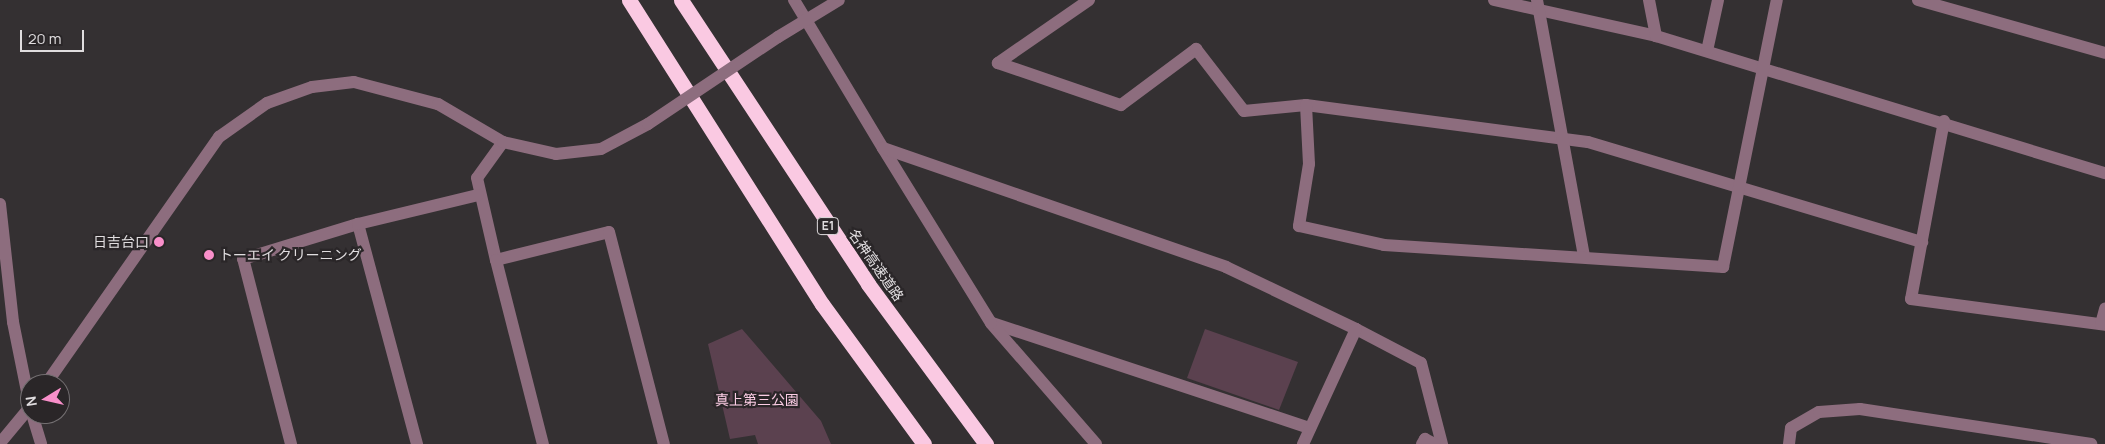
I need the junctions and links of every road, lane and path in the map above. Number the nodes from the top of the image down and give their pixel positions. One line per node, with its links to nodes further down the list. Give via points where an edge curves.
1 (628, 0): 45 (highway, via 817,296)
2 (680, 0): 46 (highway, 名神高速道路 / E1, via 868,284)
3 (794, 0): 12 (street)
4 (839, 0): 12 (street)
5 (1089, 0): 17 (street, via 998,63 1121,105 1196,48 1244,111)
6 (1494, 0): 11 (street)
7 (1649, 0): 13 (street)
8 (1718, 0): 14 (street)
9 (1776, 0): 16 (street)
10 (1918, 0): 15 (street)
11 (1538, 6): 13 (street); 19 (street)
12 (805, 18): 20 (street, bridge, via 648,124 601,149 556,154); 21 (street)
13 (1656, 36): 14 (street)
14 (1707, 51): 16 (street)
15 (2105, 53)
16 (1763, 67): 18 (street); 23 (street)
17 (1306, 105): 19 (street); 28 (street, via 1309,164 1299,226 1384,245)
18 (1944, 121): 22 (street); 27 (street)
19 (1562, 139): 23 (street); 28 (street)
20 (503, 142): 24 (street, via 477,178); 35 (street, via 438,104 354,82 312,87 268,103 219,138)
21 (883, 148): 31 (street); 33 (street, via 1226,266)
22 (2105, 173)
23 (1739, 185): 27 (street); 28 (street, via 1723,267)
24 (478, 195): 26 (street); 29 (street)
25 (0, 204): 34 (street)
26 (358, 224): 41 (street, via 243,259); 42 (street)
27 (1922, 242): 32 (street, via 1911,299)
28 (1584, 256)
29 (496, 260): 43 (street); 44 (street, via 609,232)
30 (2105, 310): 32 (street)
31 (991, 323): 38 (street); 47 (street)
32 (2103, 324)
33 (1356, 329): 38 (street); 51 (street, via 1421,363)
34 (24, 374)
35 (53, 374)
36 (20, 419): 39 (street)
37 (35, 424): 40 (street)
38 (1310, 428): 48 (street)
39 (0, 443)
40 (41, 444)
41 (291, 444)
42 (417, 444)
43 (543, 444)
44 (664, 444)
45 (924, 444)
46 (986, 444)
47 (1096, 444)
48 (1303, 444)
49 (1422, 444): 50 (street, via 1425,439)
50 (1435, 444)
51 (1442, 444)
52 (1789, 444): 53 (street, via 1791,428 1819,412 1860,409)
53 (2091, 444)

